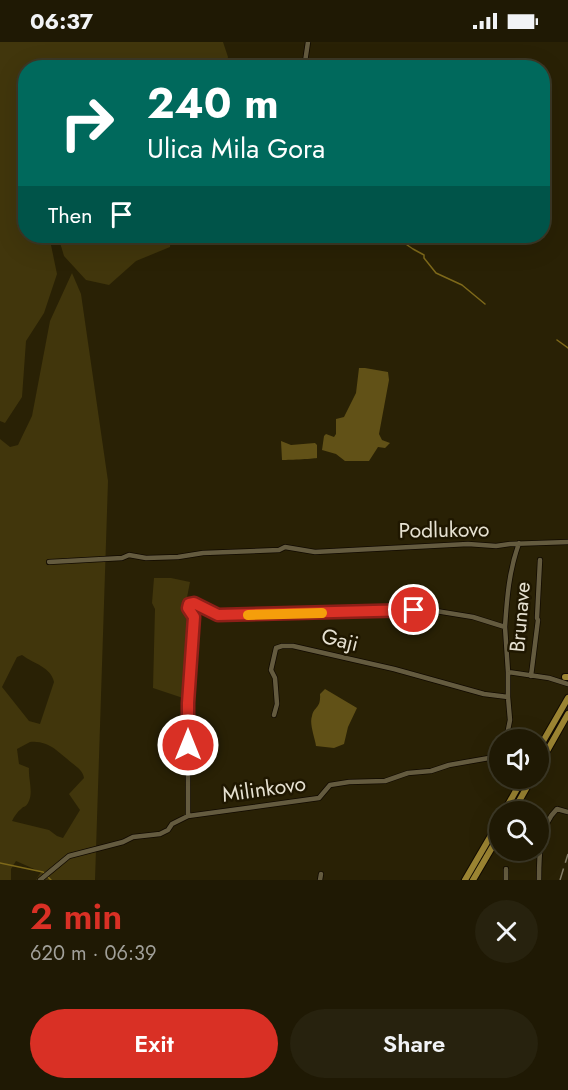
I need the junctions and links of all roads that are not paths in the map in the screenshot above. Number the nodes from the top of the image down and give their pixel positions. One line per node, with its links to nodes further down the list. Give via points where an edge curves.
1 (308, 42): 2 (street)
2 (305, 60)
3 (519, 543): 4 (street); 6 (street, Podlukovo, via 315,552 285,547 178,557 129,555); 7 (street, Podlukovo, via 508,584)
4 (568, 543)
5 (540, 560): 9 (street, Brunave)
6 (48, 562)
7 (505, 627): 8 (street, Podlukovo); 20 (street, via 436,611 218,615 189,604 194,617 188,703)
8 (508, 672): 9 (street); 11 (street)
9 (531, 676): 10 (street)
10 (567, 679)
11 (508, 697): 14 (street, Gaji, via 293,645 276,648 271,670 277,704); 15 (street)
12 (568, 698): 16 (main road)
13 (568, 714): 17 (main road)
14 (274, 715)
15 (508, 729)
16 (549, 731)
17 (549, 748)
18 (489, 758): 20 (street, Milinkovo, via 385,781 330,785 319,798)
19 (568, 812): 28 (street, via 557,809 550,819 541,842)
20 (188, 816): 24 (street, Milinkovo, via 160,834 133,837 69,856)
21 (489, 839): 25 (main road)
22 (489, 853): 26 (main road)
23 (506, 869): 27 (street)
24 (40, 880)
25 (465, 880)
26 (473, 880)
27 (506, 880)
28 (539, 880)

